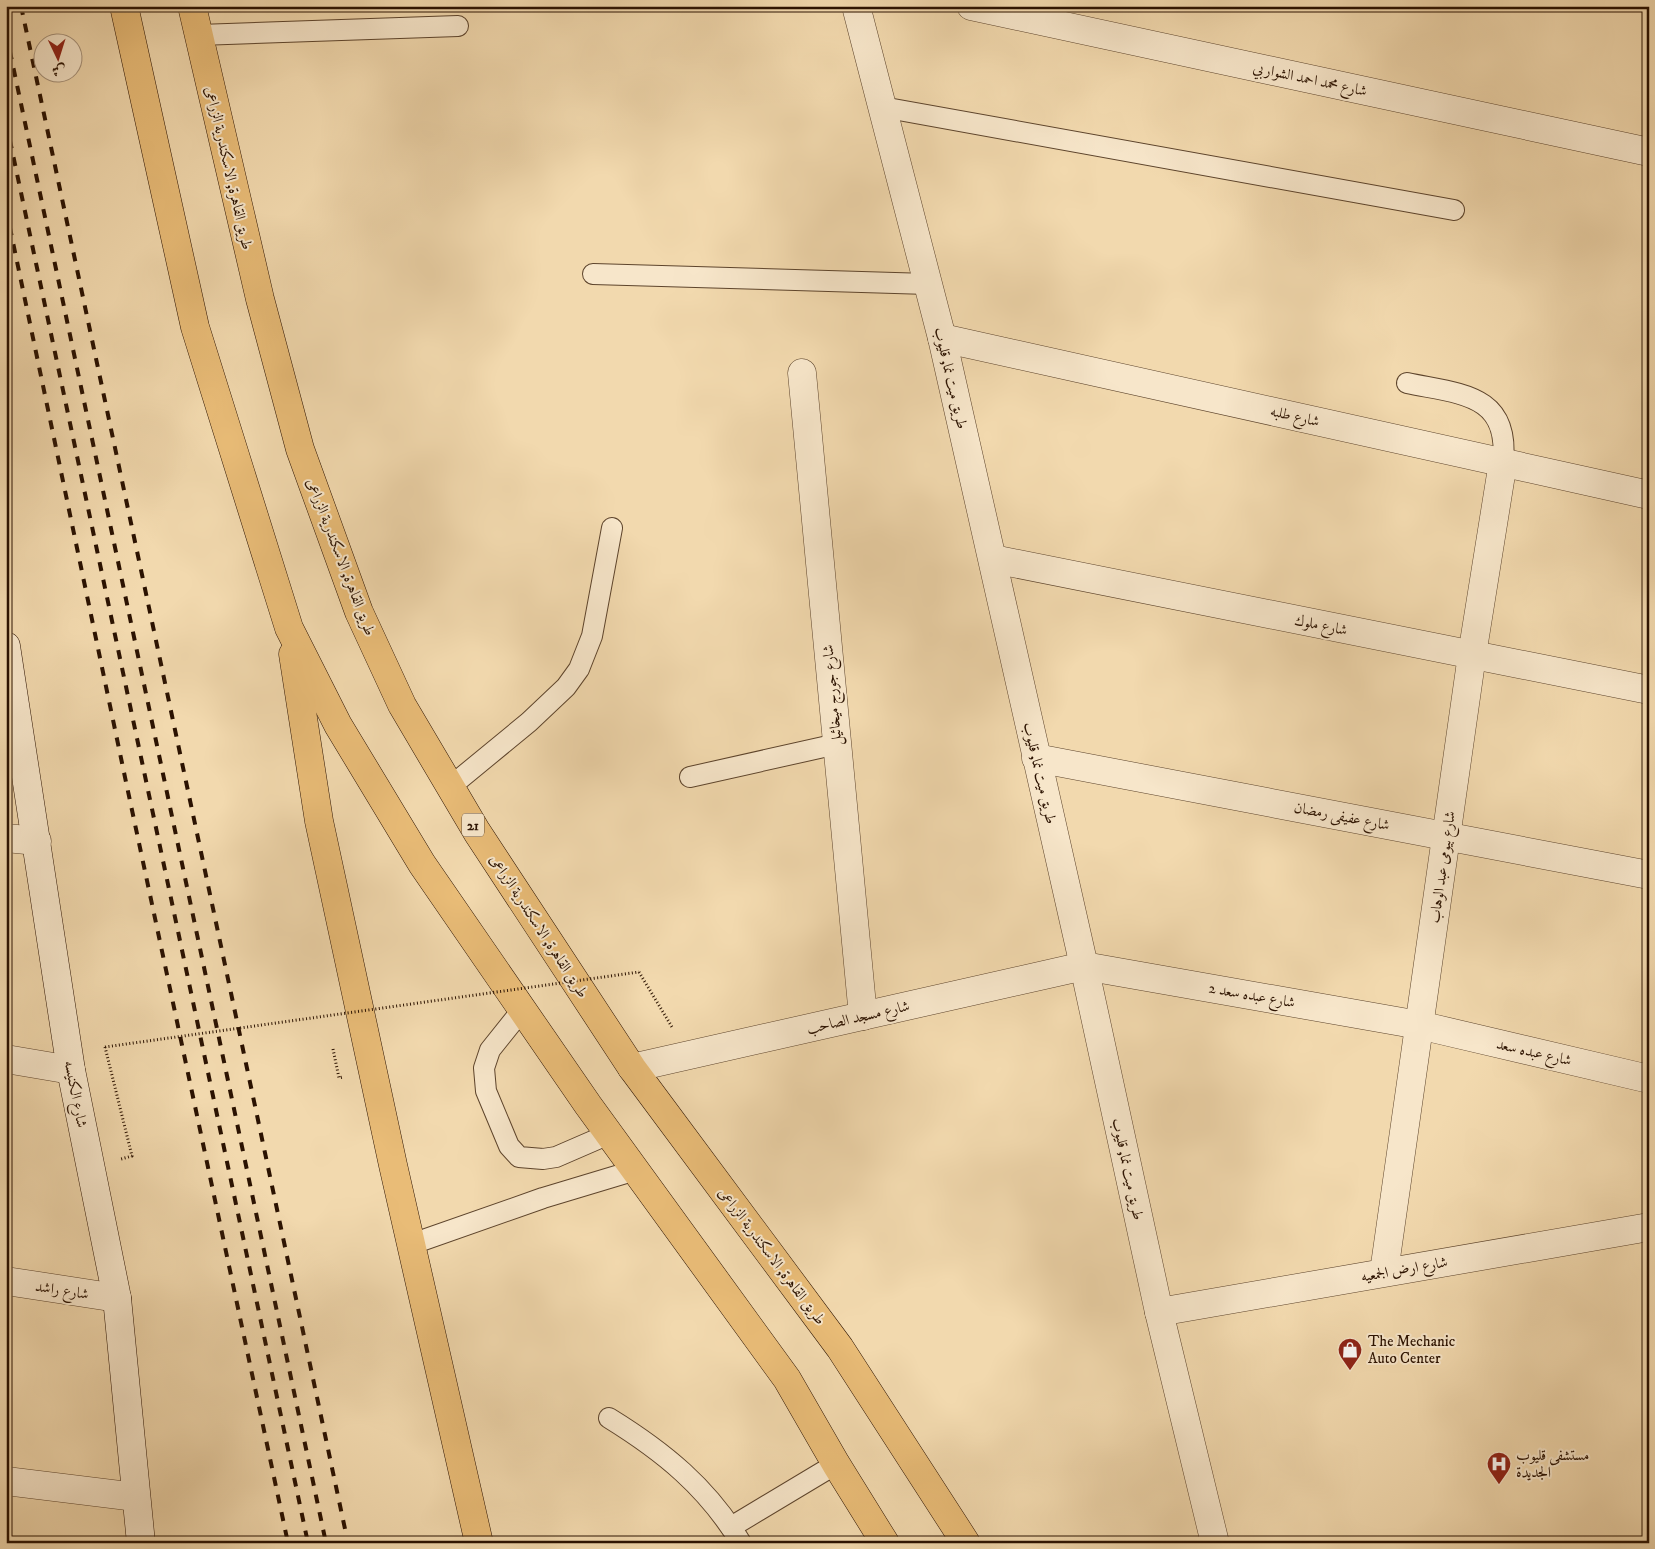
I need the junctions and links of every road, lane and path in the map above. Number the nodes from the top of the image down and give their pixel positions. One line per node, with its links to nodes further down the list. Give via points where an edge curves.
1 (124, 6): 19 (highway, via 195,327)
2 (192, 6): 6 (highway, طريق القاهرة, الاسكندرية الزراعى / 21)
3 (856, 6): 7 (street, طريق ميت نما, قليوب)
4 (971, 6): 8 (street, شارع محمد احمد الشواربي)
5 (458, 26): 6 (lane)
6 (199, 35): 26 (highway, طريق القاهرة, الاسكندرية الزراعى / 21, via 260,299 300,449 359,612 402,705)
7 (882, 107): 9 (lane); 11 (street, طريق ميت نما, قليوب)
8 (1649, 152)
9 (1454, 210)
10 (593, 274): 11 (lane)
11 (928, 284): 12 (street, طريق ميت نما, قليوب)
12 (942, 338): 15 (street, شارع طلبه); 18 (street, طريق ميت نما, قليوب)
13 (802, 374): 23 (street, شارع جورج ميخائيل)
14 (1407, 384): 15 (lane, via 1467,395 1484,403 1502,430)
15 (1503, 462): 16 (street, شارع طلبه); 21 (street, شارع بيومى عبد الوهاب)
16 (1649, 495)
17 (612, 528): 26 (lane, via 592,636 578,670 566,687 529,722)
18 (993, 559): 21 (street, شارع ملوك); 24 (street, طريق ميت نما, قليوب)
19 (289, 628): 32 (highway, via 338,725 422,864); 44 (highway, via 319,821)
20 (6, 646): 29 (street, شارع الكنيسه)
21 (1472, 655): 22 (street, شارع ملوك); 27 (street, شارع بيومى عبد الوهاب)
22 (1649, 690)
23 (837, 744): 25 (lane); 33 (street, شارع جورج ميخائيل)
24 (1036, 758): 27 (street, شارع عفيفى رمضان); 31 (street, طريق ميت نما, قليوب)
25 (690, 777)
26 (450, 786): 37 (highway, طريق القاهرة, الاسكندرية الزراعى / 21)
27 (1447, 836): 30 (street, شارع عفيفى رمضان); 35 (street, شارع بيومى عبد الوهاب)
28 (6, 838): 29 (street)
29 (37, 841): 38 (street, شارع الكنيسه)
30 (1649, 875)
31 (1084, 966): 33 (street, شارع مسجد الصاحب); 35 (street, شارع عبده سعد 2); 48 (street, طريق ميت نما, قليوب)
32 (522, 1010): 40 (highway); 40 (lane, via 490,1050 484,1068 486,1091 509,1146 519,1156 543,1159 556,1157)
33 (863, 1016): 37 (street, شارع مسجد الصاحب)
34 (668, 1020): 41 (path, bridge, via 639,972 105,1047)
35 (1419, 1025): 39 (street, شارع عبده سعد); 45 (street, شارع بيومى عبد الوهاب)
36 (6, 1059): 38 (street)
37 (632, 1068): 57 (highway, طريق القاهرة, الاسكندرية الزراعى / 21, via 840,1348)
38 (71, 1070): 47 (street, شارع الكنيسه)
39 (1649, 1080)
40 (608, 1134): 42 (highway)
41 (132, 1156)
42 (636, 1170): 44 (lane, via 543,1198); 50 (highway, via 787,1379)
43 (1649, 1227): 45 (street, شارع ارض الجمعيه)
44 (412, 1244): 55 (highway)
45 (1384, 1272): 48 (street, شارع ارض الجمعيه)
46 (6, 1281): 47 (street, شارع راشد)
47 (118, 1298): 52 (street, شارع الكنيسه)
48 (1159, 1312): 58 (street, طريق ميت نما, قليوب)
49 (609, 1418): 53 (lane, via 677,1465 706,1494)
50 (836, 1464): 53 (lane); 56 (highway)
51 (6, 1481): 52 (street)
52 (136, 1497): 54 (street, شارع الكنيسه)
53 (736, 1535)
54 (142, 1543)
55 (480, 1543)
56 (885, 1543)
57 (966, 1543)
58 (1215, 1543)

